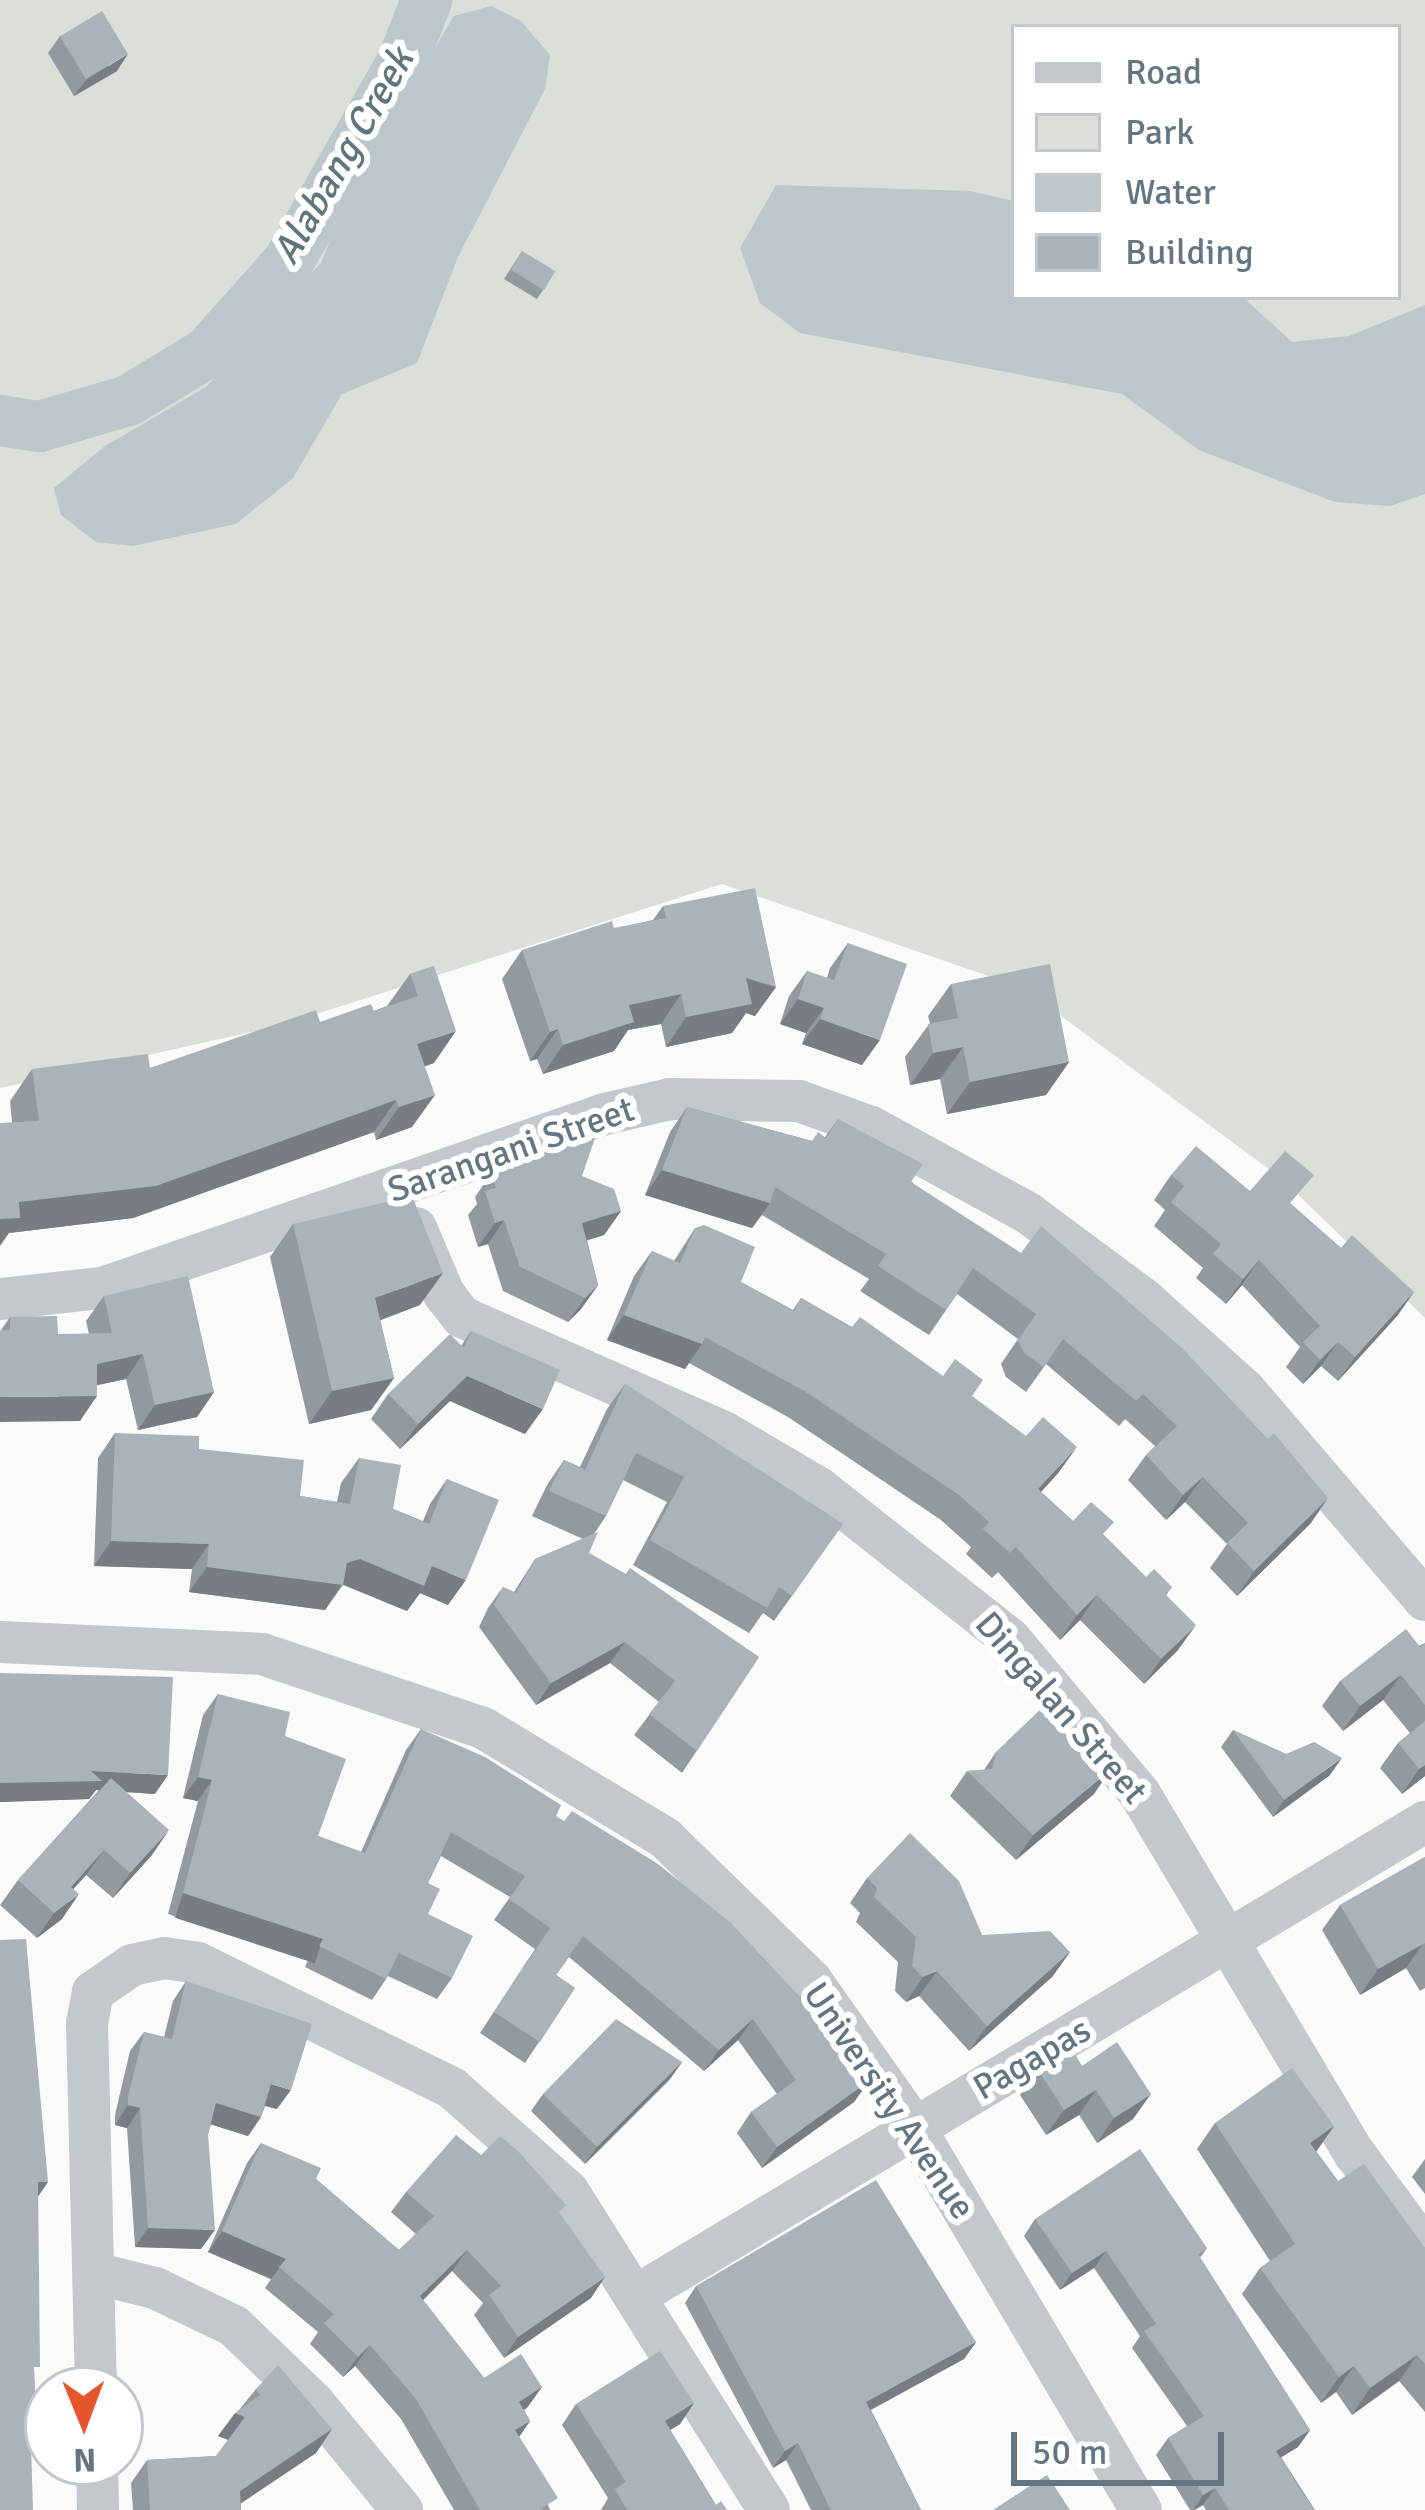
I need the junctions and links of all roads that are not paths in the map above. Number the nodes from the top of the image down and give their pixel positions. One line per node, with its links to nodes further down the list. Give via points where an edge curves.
1 (400, 1188): 2 (street, Sarangani Street, via 103,1288); 3 (street, Sarangani Street, via 670,1099 799,1101 871,1127 1028,1214 1145,1300 1244,1389); 6 (street, Dingalan Street, via 444,1294 462,1317 724,1432 819,1489 993,1623 1140,1794)
2 (0, 1299)
3 (1425, 1600)
4 (0, 1642): 7 (street, University Avenue, via 262,1654 483,1728 664,1838 811,1980)
5 (1425, 1822): 6 (street, Pagapas)
6 (1233, 1941): 7 (street, Pagapas); 8 (street, Dingalan Street, via 1354,2154)
7 (915, 2128): 10 (street, Pagapas); 14 (street, University Avenue)
8 (1425, 2249)
9 (94, 2273): 10 (street, via 87,2023 93,1992 132,1965 164,1958 198,1963 452,2087 568,2191); 11 (street); 12 (street, via 155,2288 234,2326 314,2403)
10 (639, 2294): 13 (street)
11 (96, 2366)
12 (402, 2510)
13 (769, 2510)
14 (1141, 2510)

